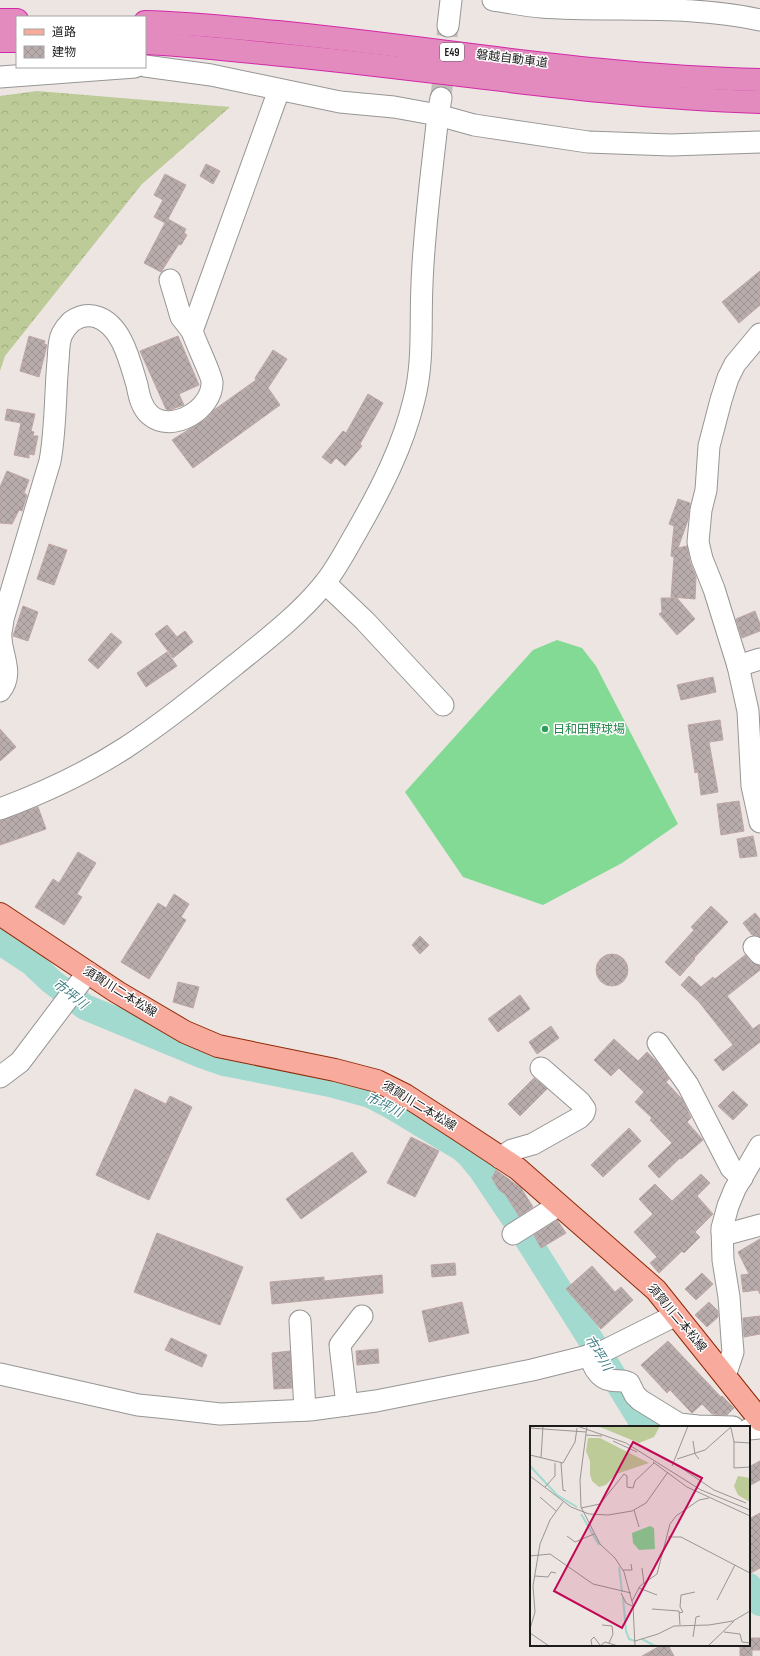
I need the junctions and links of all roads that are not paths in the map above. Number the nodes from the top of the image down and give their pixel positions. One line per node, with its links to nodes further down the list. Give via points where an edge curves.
1 (451, 0): 7 (street)
2 (493, 0): 5 (street, via 540,7 665,9)
3 (0, 20): 4 (highway)
4 (16, 20)
5 (760, 20)
6 (146, 22): 14 (highway, 磐越自動車道 / E49, via 198,24 316,36 637,74)
7 (448, 26)
8 (0, 41): 9 (highway)
9 (16, 41)
10 (146, 43): 16 (highway, 磐越自動車道 / E49, via 316,58 635,95)
11 (146, 66): 15 (street, via 211,75)
12 (122, 68): 13 (street)
13 (0, 77)
14 (760, 80)
15 (279, 90): 17 (street, via 340,102 394,107); 20 (street)
16 (760, 102)
17 (439, 106): 18 (street, via 474,125 588,142 671,145); 22 (street, via 422,283 420,368 415,398 388,473)
18 (760, 142)
19 (170, 280): 20 (street, via 181,317)
20 (192, 331): 25 (street, via 213,381 211,388 203,405 194,413 180,421 166,422 145,410 130,363 115,329 107,321 95,316 79,318 69,324 62,334 50,461 4,619 1,638 8,674)
21 (760, 334): 24 (street, via 735,364 724,388 709,446 706,490 699,521 698,542 702,559)
22 (325, 583): 26 (street); 27 (street, via 284,626 151,731 123,750 64,781)
23 (760, 659): 24 (street)
24 (738, 666): 28 (street, via 748,711 752,786)
25 (0, 691)
26 (443, 705)
27 (0, 809)
28 (760, 822)
29 (0, 914): 30 (main road, 須賀川二本松線)
30 (88, 972): 33 (street, via 20,1062); 35 (main road, 須賀川二本松線, via 185,1032 218,1046 335,1070 391,1087)
31 (658, 1043): 36 (street, via 688,1086 731,1168)
32 (541, 1068): 35 (street, via 580,1102 585,1109 584,1113 534,1144 512,1150)
33 (0, 1077)
34 (760, 1146): 36 (street)
35 (500, 1158): 37 (main road, 須賀川二本松線, via 518,1169)
36 (742, 1178): 39 (street, via 728,1206)
37 (559, 1205): 40 (street); 41 (main road, 須賀川二本松線, via 656,1290)
38 (760, 1226): 39 (street, via 731,1234)
39 (722, 1232): 46 (street, via 733,1352)
40 (513, 1234)
41 (676, 1315): 44 (street); 46 (main road, 須賀川二本松線)
42 (362, 1316): 47 (street, via 340,1345)
43 (300, 1321): 48 (street)
44 (590, 1356): 47 (street, via 532,1370); 50 (street, via 596,1370 604,1378 629,1383 640,1400 679,1424)
45 (0, 1374): 48 (street, via 138,1404 168,1408 220,1414)
46 (725, 1376): 49 (main road, 須賀川二本松線)
47 (347, 1405): 48 (street)
48 (305, 1410)
49 (760, 1420)
50 (698, 1426)
51 (760, 1428): 52 (street)
52 (750, 1429)

